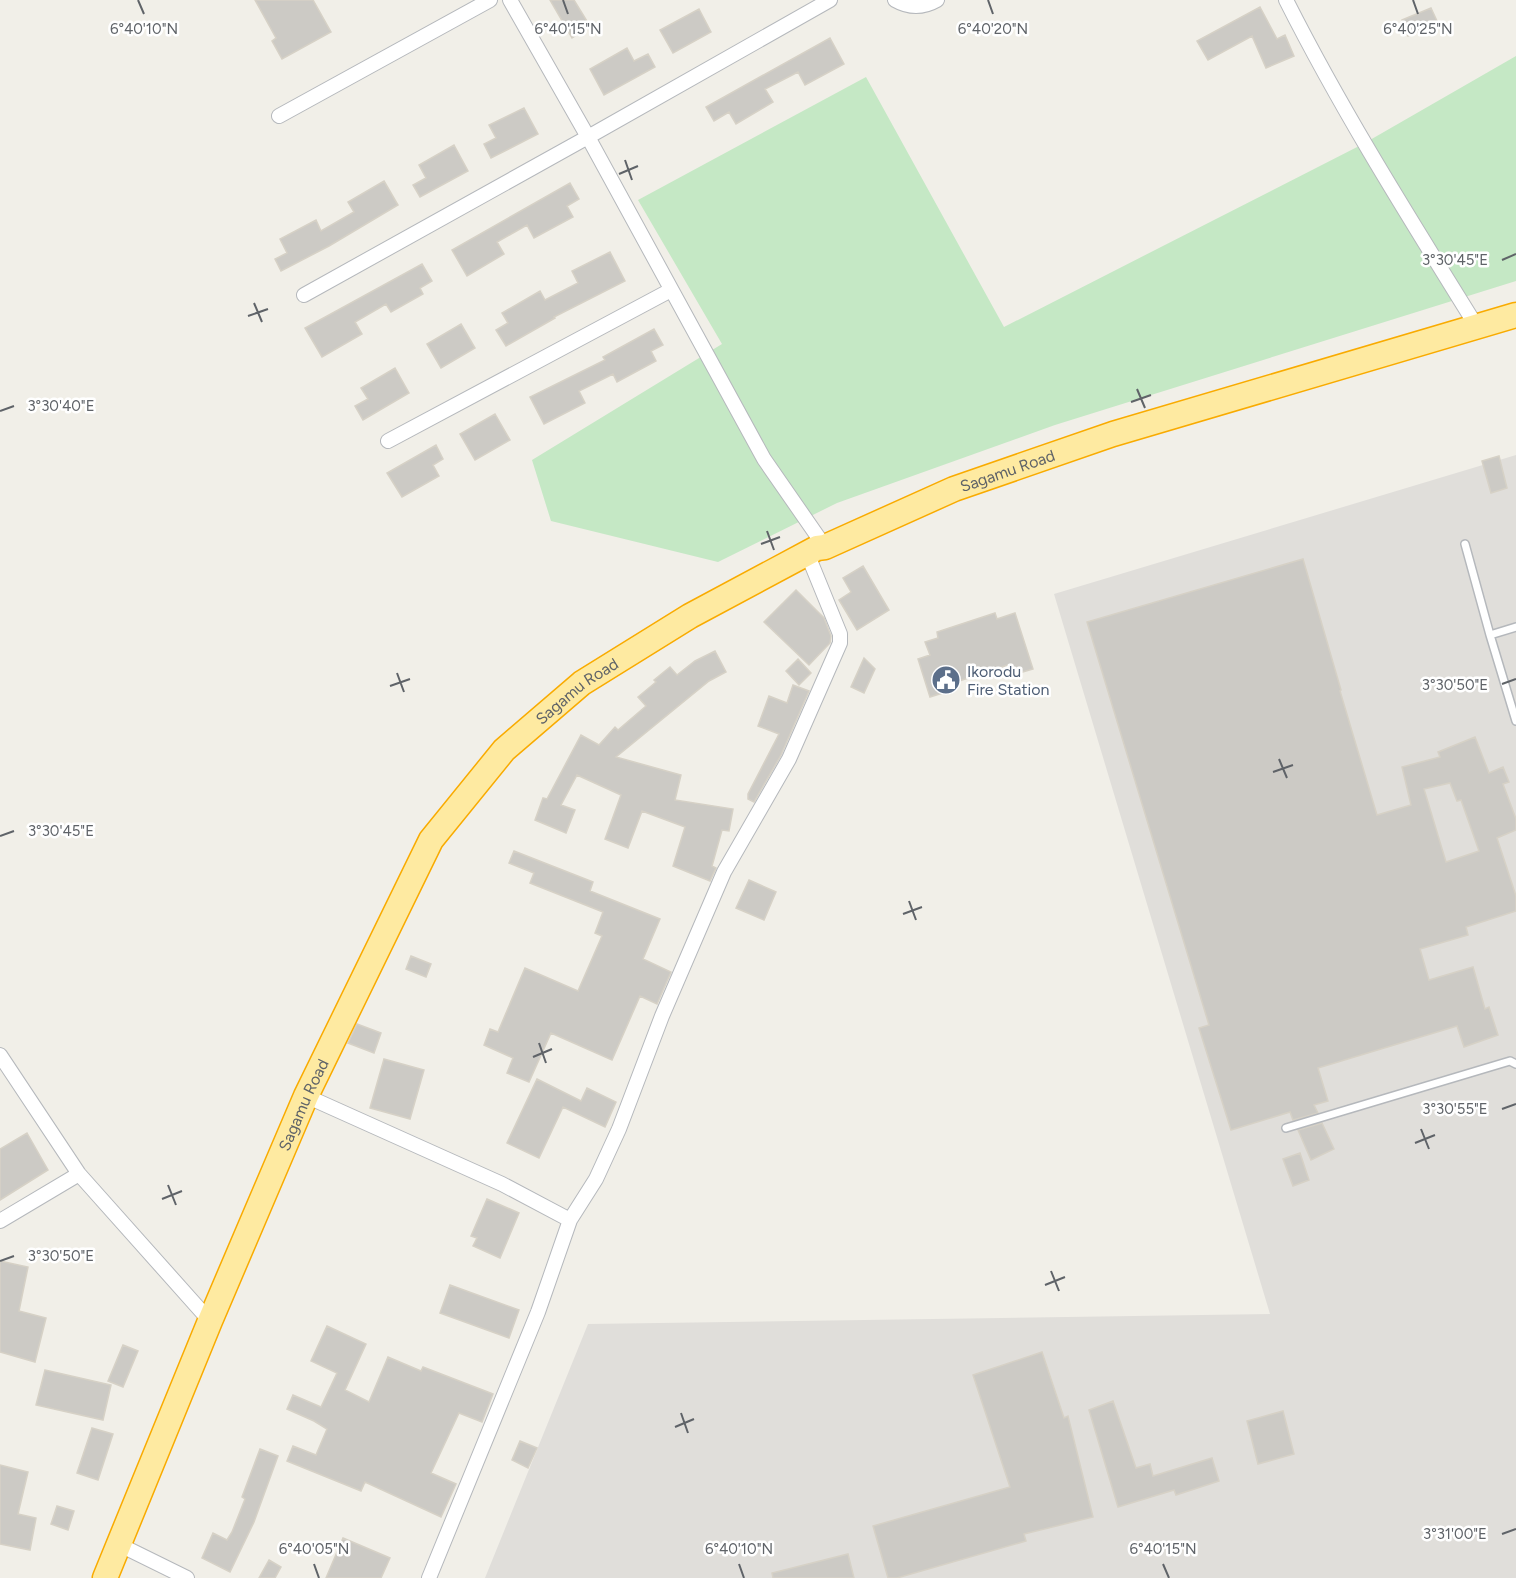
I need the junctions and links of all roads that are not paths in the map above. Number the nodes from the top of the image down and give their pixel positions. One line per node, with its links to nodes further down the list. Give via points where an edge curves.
1 (490, 0): 7 (street)
2 (510, 0): 8 (street)
3 (830, 0): 8 (street)
4 (895, 0): 5 (street, via 914,7)
5 (937, 0)
6 (1286, 0): 12 (street, via 1363,144)
7 (279, 116)
8 (588, 137): 9 (street); 10 (street)
9 (671, 290): 13 (street); 15 (street)
10 (304, 295)
11 (1516, 315): 12 (highway, Sagamu Road)
12 (1477, 327): 15 (highway, Sagamu Road, via 1113,434 954,489)
13 (388, 441)
14 (1465, 544): 17 (lane)
15 (816, 550): 21 (highway, Sagamu Road, via 690,616 582,683 504,750 431,840); 24 (street, via 840,644 789,759 724,872 619,1129 596,1179)
16 (1516, 627): 17 (lane)
17 (1490, 635): 18 (lane)
18 (1516, 721)
19 (0, 1055): 23 (street)
20 (1516, 1064): 22 (lane, via 1510,1061)
21 (306, 1096): 24 (street, via 502,1184); 26 (highway, Sagamu Road)
22 (1286, 1128)
23 (79, 1174): 25 (street); 26 (street)
24 (570, 1220): 30 (street, via 538,1312)
25 (0, 1221)
26 (210, 1321): 27 (highway, Sagamu Road)
27 (118, 1544): 28 (highway, Sagamu Road); 29 (street)
28 (105, 1578)
29 (187, 1578)
30 (429, 1578)

